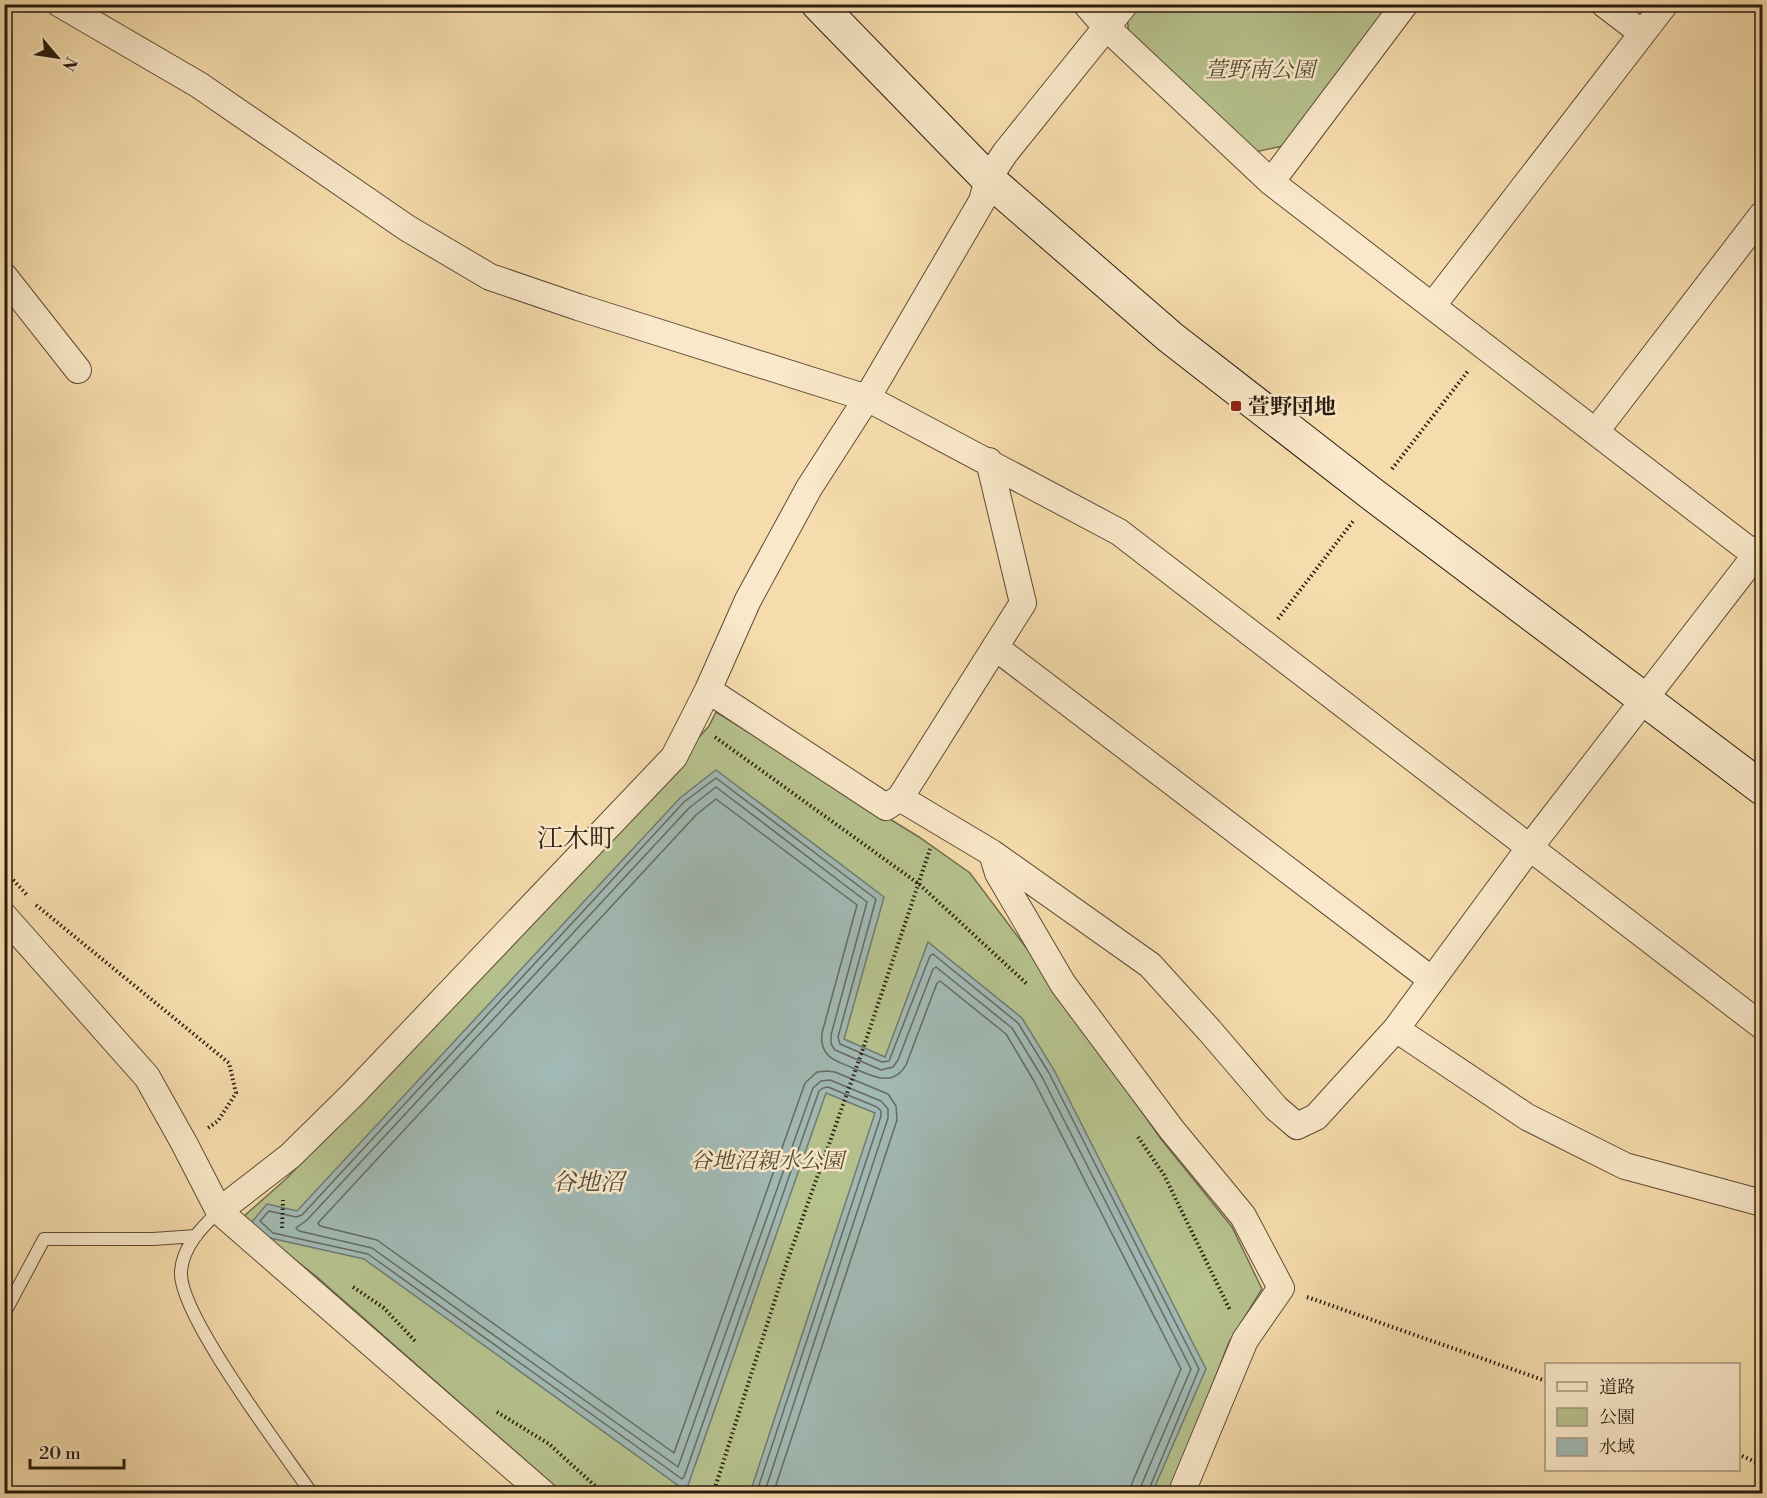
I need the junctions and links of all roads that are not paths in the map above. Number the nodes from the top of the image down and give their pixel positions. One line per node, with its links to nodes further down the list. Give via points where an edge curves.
1 (60, 4): 16 (street, via 199,85 407,228 490,277)
2 (818, 4): 10 (street)
3 (1086, 4): 8 (street)
4 (1125, 4): 8 (street)
5 (1405, 4): 11 (street)
6 (1604, 4): 9 (street)
7 (1665, 4): 9 (street)
8 (1106, 27): 10 (street); 11 (street)
9 (1642, 33): 14 (street)
10 (988, 179): 16 (street, via 982,201); 22 (street, via 1170,337 1372,494)
11 (1272, 182): 14 (street)
12 (1762, 216): 17 (street)
13 (4, 276): 15 (street)
14 (1433, 305): 17 (street)
15 (78, 370)
16 (867, 398): 18 (street); 21 (street, via 798,508 748,600)
17 (1596, 431): 19 (street)
18 (989, 461): 20 (street, via 1023,603); 25 (street, via 1119,532)
19 (1760, 554): 22 (street)
20 (995, 647): 24 (street); 28 (street)
21 (708, 690): 24 (street, via 886,807); 32 (street, via 674,757 353,1094 290,1156)
22 (1646, 698): 23 (street); 25 (street)
23 (1762, 788)
24 (900, 798): 26 (street)
25 (1530, 848): 28 (street); 29 (street)
26 (992, 853): 30 (street, via 1150,965 1276,1108 1297,1126 1316,1117); 37 (street, via 998,873 1063,984 1172,1130 1243,1216 1281,1288 1245,1340)
27 (4, 916): 32 (street, via 147,1077)
28 (1432, 980): 30 (street)
29 (1762, 1026)
30 (1396, 1029): 31 (street, via 1527,1117 1625,1166)
31 (1762, 1203)
32 (219, 1211): 33 (lane); 36 (street)
33 (196, 1236): 34 (lane, via 44,1239); 35 (lane, via 185,1252 181,1273 188,1303 217,1356)
34 (4, 1314)
35 (312, 1494)
36 (544, 1494)
37 (1181, 1494)

